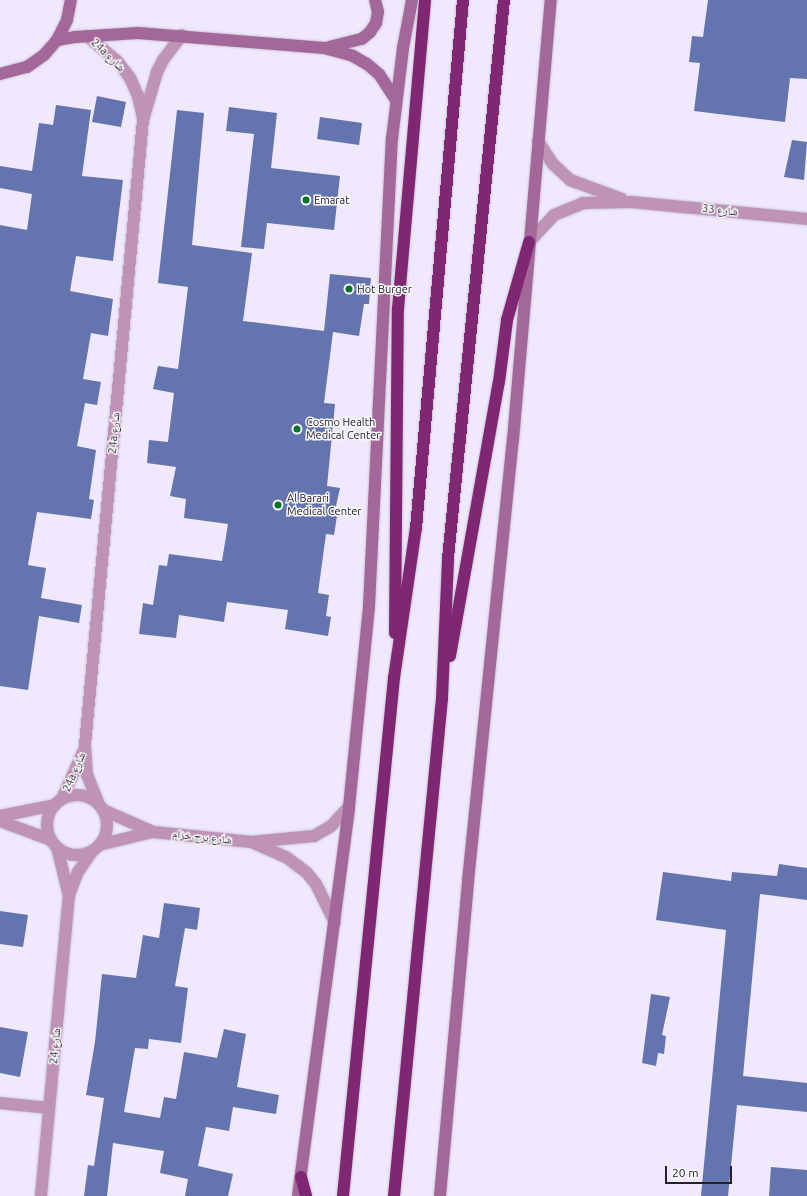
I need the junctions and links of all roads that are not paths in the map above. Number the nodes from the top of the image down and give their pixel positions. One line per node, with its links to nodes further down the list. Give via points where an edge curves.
1 (71, 0): 10 (street, via 67,20)
2 (375, 0): 11 (street, via 378,12 376,23 370,32 352,42)
3 (412, 0): 14 (street)
4 (425, 0): 20 (highway, via 398,309)
5 (463, 0): 20 (highway, via 416,528)
6 (504, 0): 21 (highway, via 448,565)
7 (551, 0): 16 (street)
8 (182, 35): 9 (street, via 138,33); 11 (street); 15 (street, 24a شارع, via 160,66)
9 (87, 36): 10 (street); 15 (street, 24a شارع, via 118,62 130,78 138,96)
10 (57, 40): 12 (street, via 44,55 27,66)
11 (324, 48): 14 (street, via 353,56 367,64 389,86)
12 (4, 74): 13 (street)
13 (0, 85)
14 (396, 100): 25 (street, via 384,271 372,577)
15 (143, 120): 22 (street, 24a شارع)
16 (538, 141): 17 (street, شارع 33, via 553,164 570,180 586,188); 19 (street)
17 (632, 202): 18 (street, شارع 33); 19 (street, شارع 33, via 573,205 554,215)
18 (807, 219)
19 (529, 242): 21 (highway, via 507,320 499,382); 42 (street, via 513,440 468,882)
20 (394, 678): 40 (highway)
21 (442, 698): 41 (highway)
22 (85, 745): 23 (street, 24a شارع); 24 (street, 24a شارع, via 87,775)
23 (59, 802): 24 (street, via 81,795); 26 (street); 30 (street, via 48,821)
24 (101, 806): 28 (street, شارع برج خزام); 31 (street, via 107,828)
25 (349, 807): 29 (street, شارع برج خزام, via 331,826 314,836); 33 (street)
26 (0, 816)
27 (0, 821): 30 (street)
28 (153, 832): 29 (street, شارع برج خزام); 31 (street, شارع برج خزام)
29 (251, 842): 33 (street, شارع برج خزام, via 286,857 307,873 316,884)
30 (54, 843): 31 (street, via 74,855); 32 (street, شارع 24)
31 (96, 848): 32 (street, شارع 24, via 78,872)
32 (69, 896): 35 (street, شارع 24)
33 (335, 923): 36 (street)
34 (0, 1103): 35 (street)
35 (49, 1108): 37 (street, شارع 24)
36 (301, 1177): 38 (street); 39 (highway)
37 (41, 1196)
38 (298, 1196)
39 (306, 1196)
40 (343, 1196)
41 (394, 1196)
42 (440, 1196)

